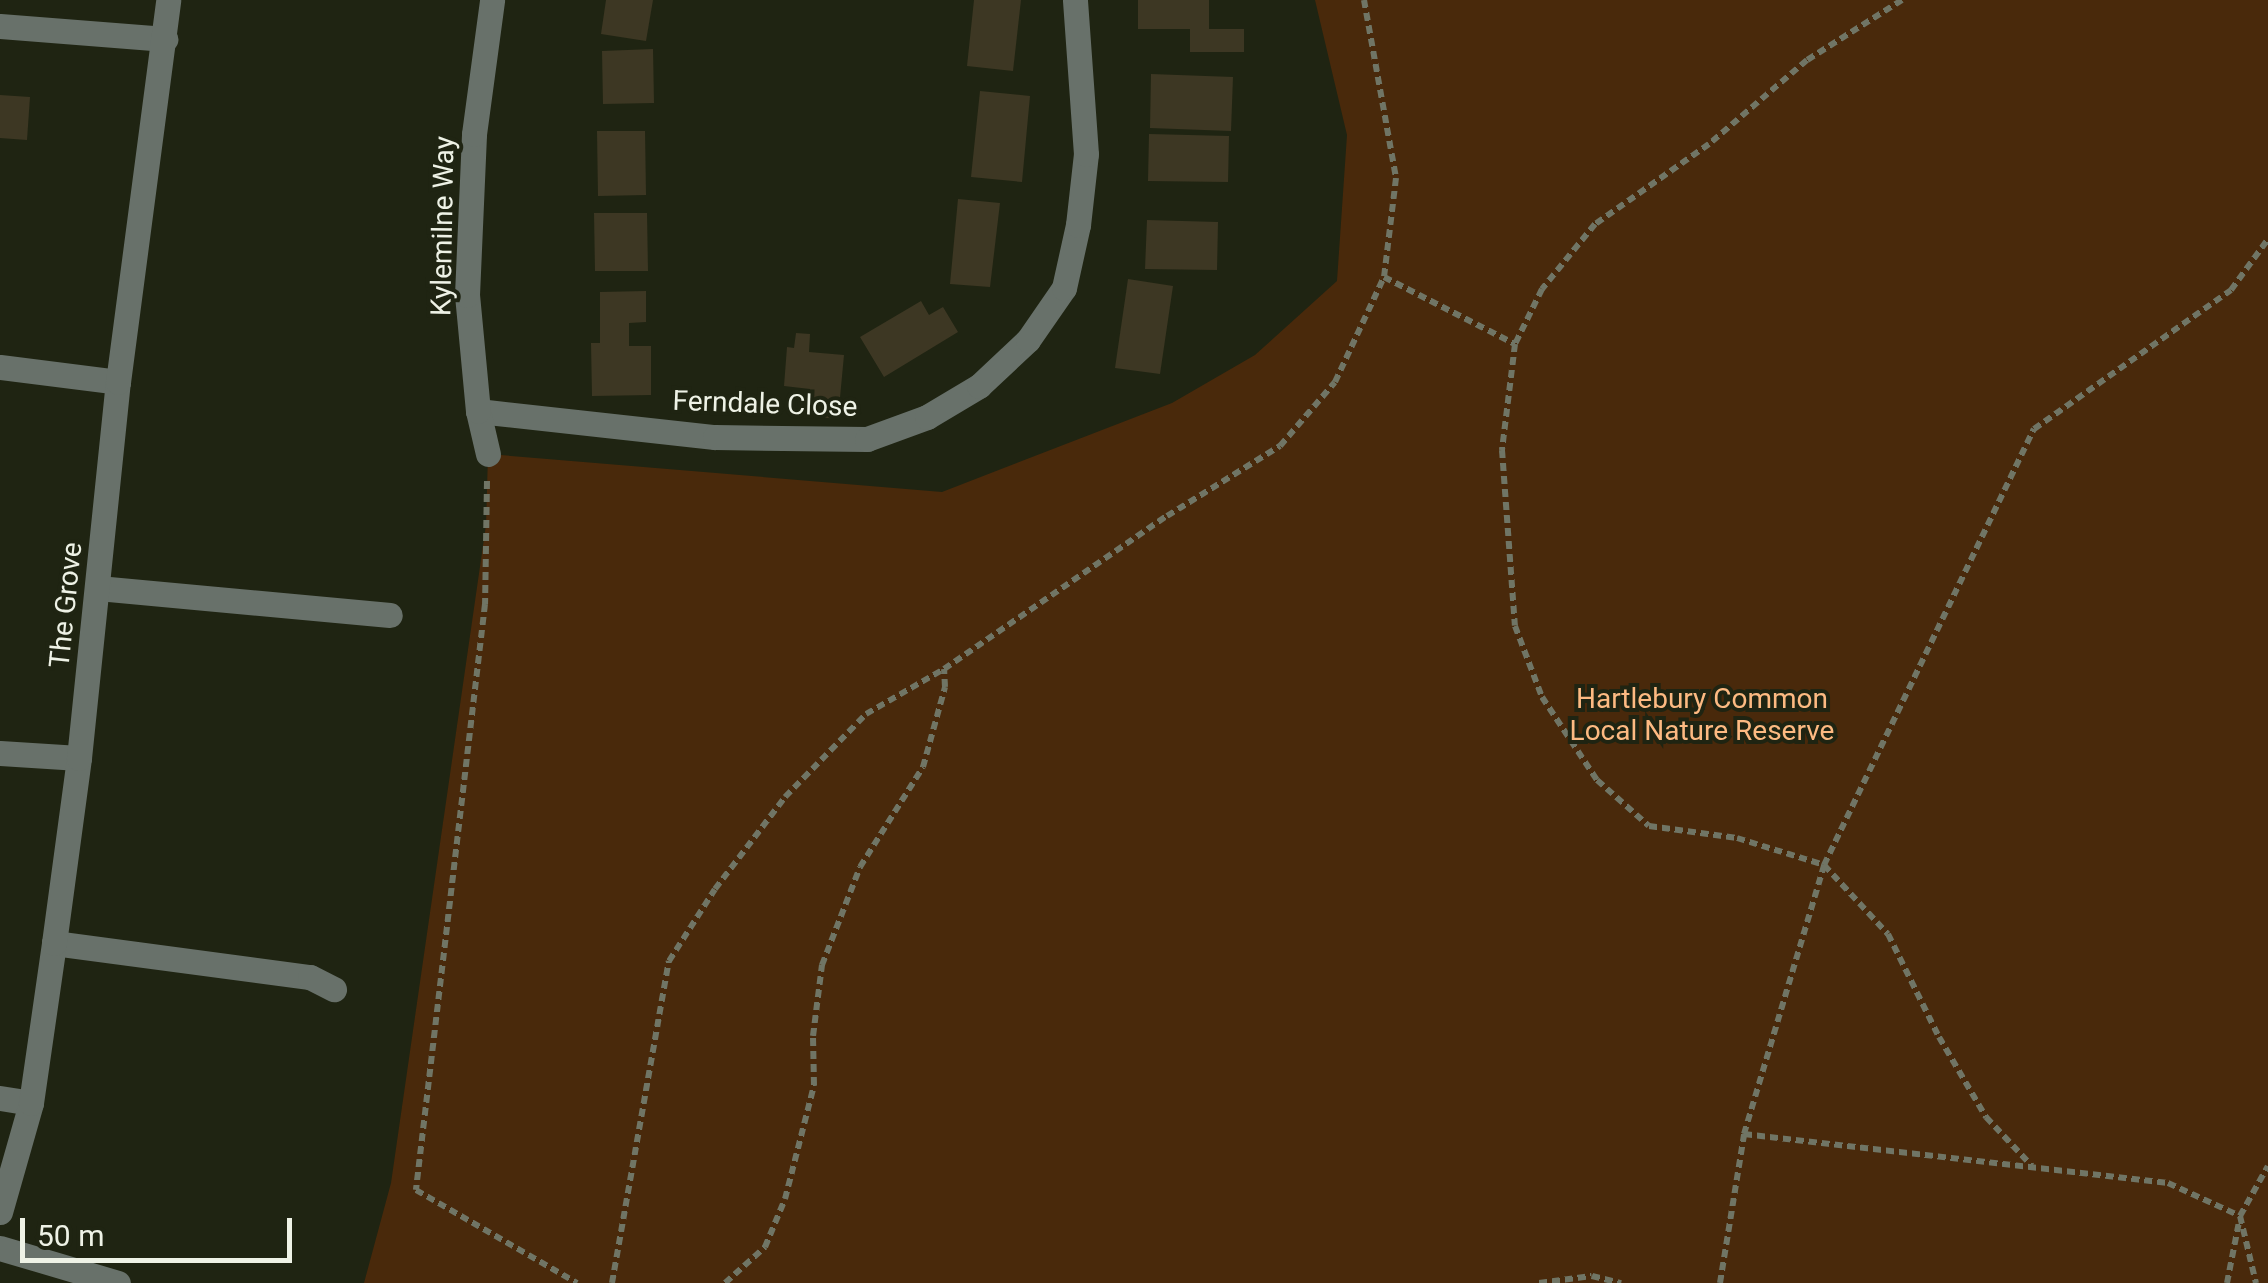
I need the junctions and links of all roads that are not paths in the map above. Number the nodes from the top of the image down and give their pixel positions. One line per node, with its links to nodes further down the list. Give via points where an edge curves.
1 (168, 0): 5 (street, The Grove)
2 (492, 0): 8 (street, Kylemilne Way, via 474,134 467,295)
3 (1075, 0): 8 (street, Ferndale Close, via 1086,154 1064,288 1028,340 979,386 927,417 867,438 714,437)
4 (0, 26): 5 (street)
5 (164, 39): 7 (street, The Grove)
6 (0, 367): 7 (street)
7 (118, 382): 10 (street, The Grove)
8 (478, 411): 9 (street, Kylemilne Way)
9 (488, 454)
10 (98, 588): 11 (street); 13 (street, The Grove)
11 (390, 614)
12 (0, 752): 13 (street)
13 (80, 758): 14 (street, The Grove)
14 (54, 943): 15 (street, via 310,977); 17 (street, The Grove)
15 (334, 989)
16 (0, 1098): 17 (street)
17 (32, 1103): 18 (street, The Grove)
18 (0, 1212)
19 (0, 1248): 20 (street)
20 (118, 1283)

